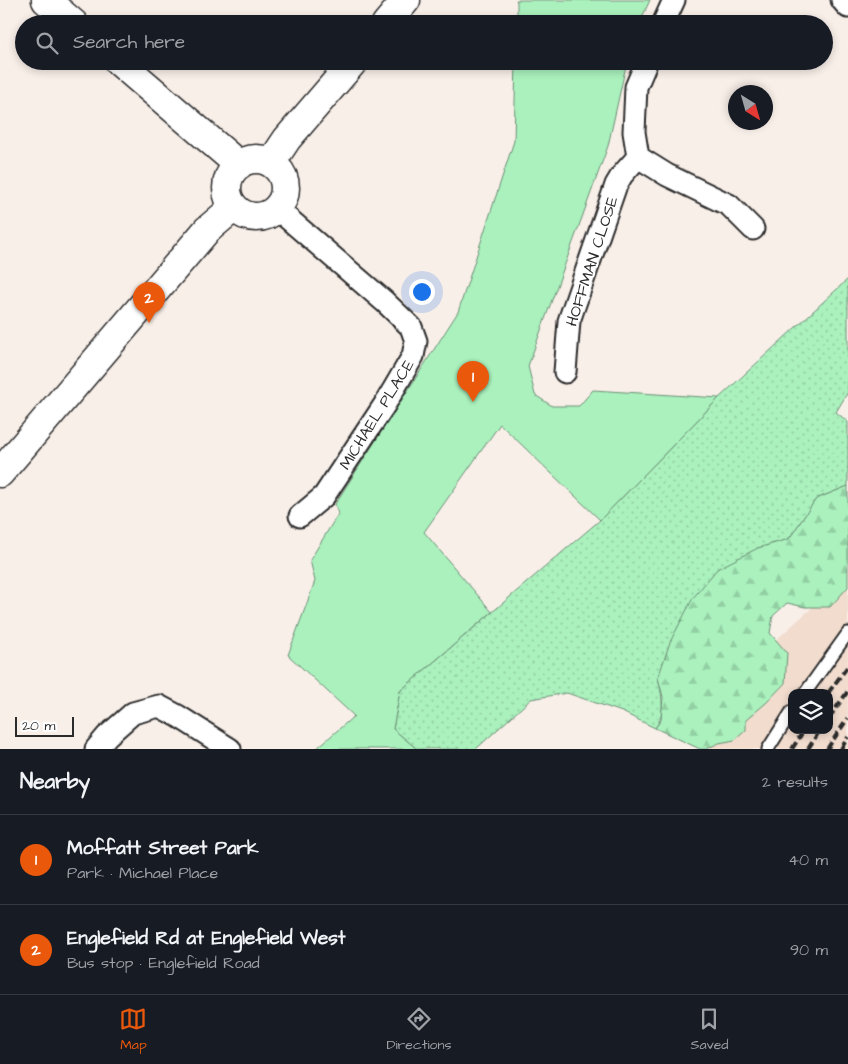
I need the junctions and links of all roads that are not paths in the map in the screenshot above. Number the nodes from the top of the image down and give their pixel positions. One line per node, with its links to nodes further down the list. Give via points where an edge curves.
1 (46, 0): 6 (main road)
2 (406, 0): 7 (main road)
3 (674, 0): 8 (street)
4 (842, 0): 5 (street)
5 (848, 7)
6 (64, 15)
7 (394, 15)
8 (667, 15)
9 (128, 70): 14 (main road)
10 (346, 70): 13 (main road, via 287,139)
11 (643, 70): 12 (street, via 636,86 634,132)
12 (638, 157): 17 (street, via 729,205); 18 (street, HOFFMAN CLOSE, via 616,186 569,320)
13 (271, 163): 14 (main road, via 252,159); 16 (main road, via 279,169 286,184 283,200)
14 (239, 165): 15 (main road, via 228,184)
15 (234, 207): 16 (main road, via 255,217 266,216); 19 (main road, via 207,230)
16 (277, 209): 20 (street, MICHAEL PLACE, via 392,308 411,327 416,340 413,356 385,404 324,496)
17 (753, 229)
18 (565, 372)
19 (0, 473)
20 (300, 516)
21 (848, 633): 22 (lane)
22 (808, 689)
23 (788, 717): 26 (lane)
24 (96, 749): 25 (street, via 133,713 159,706)
25 (230, 749)
26 (768, 749)

